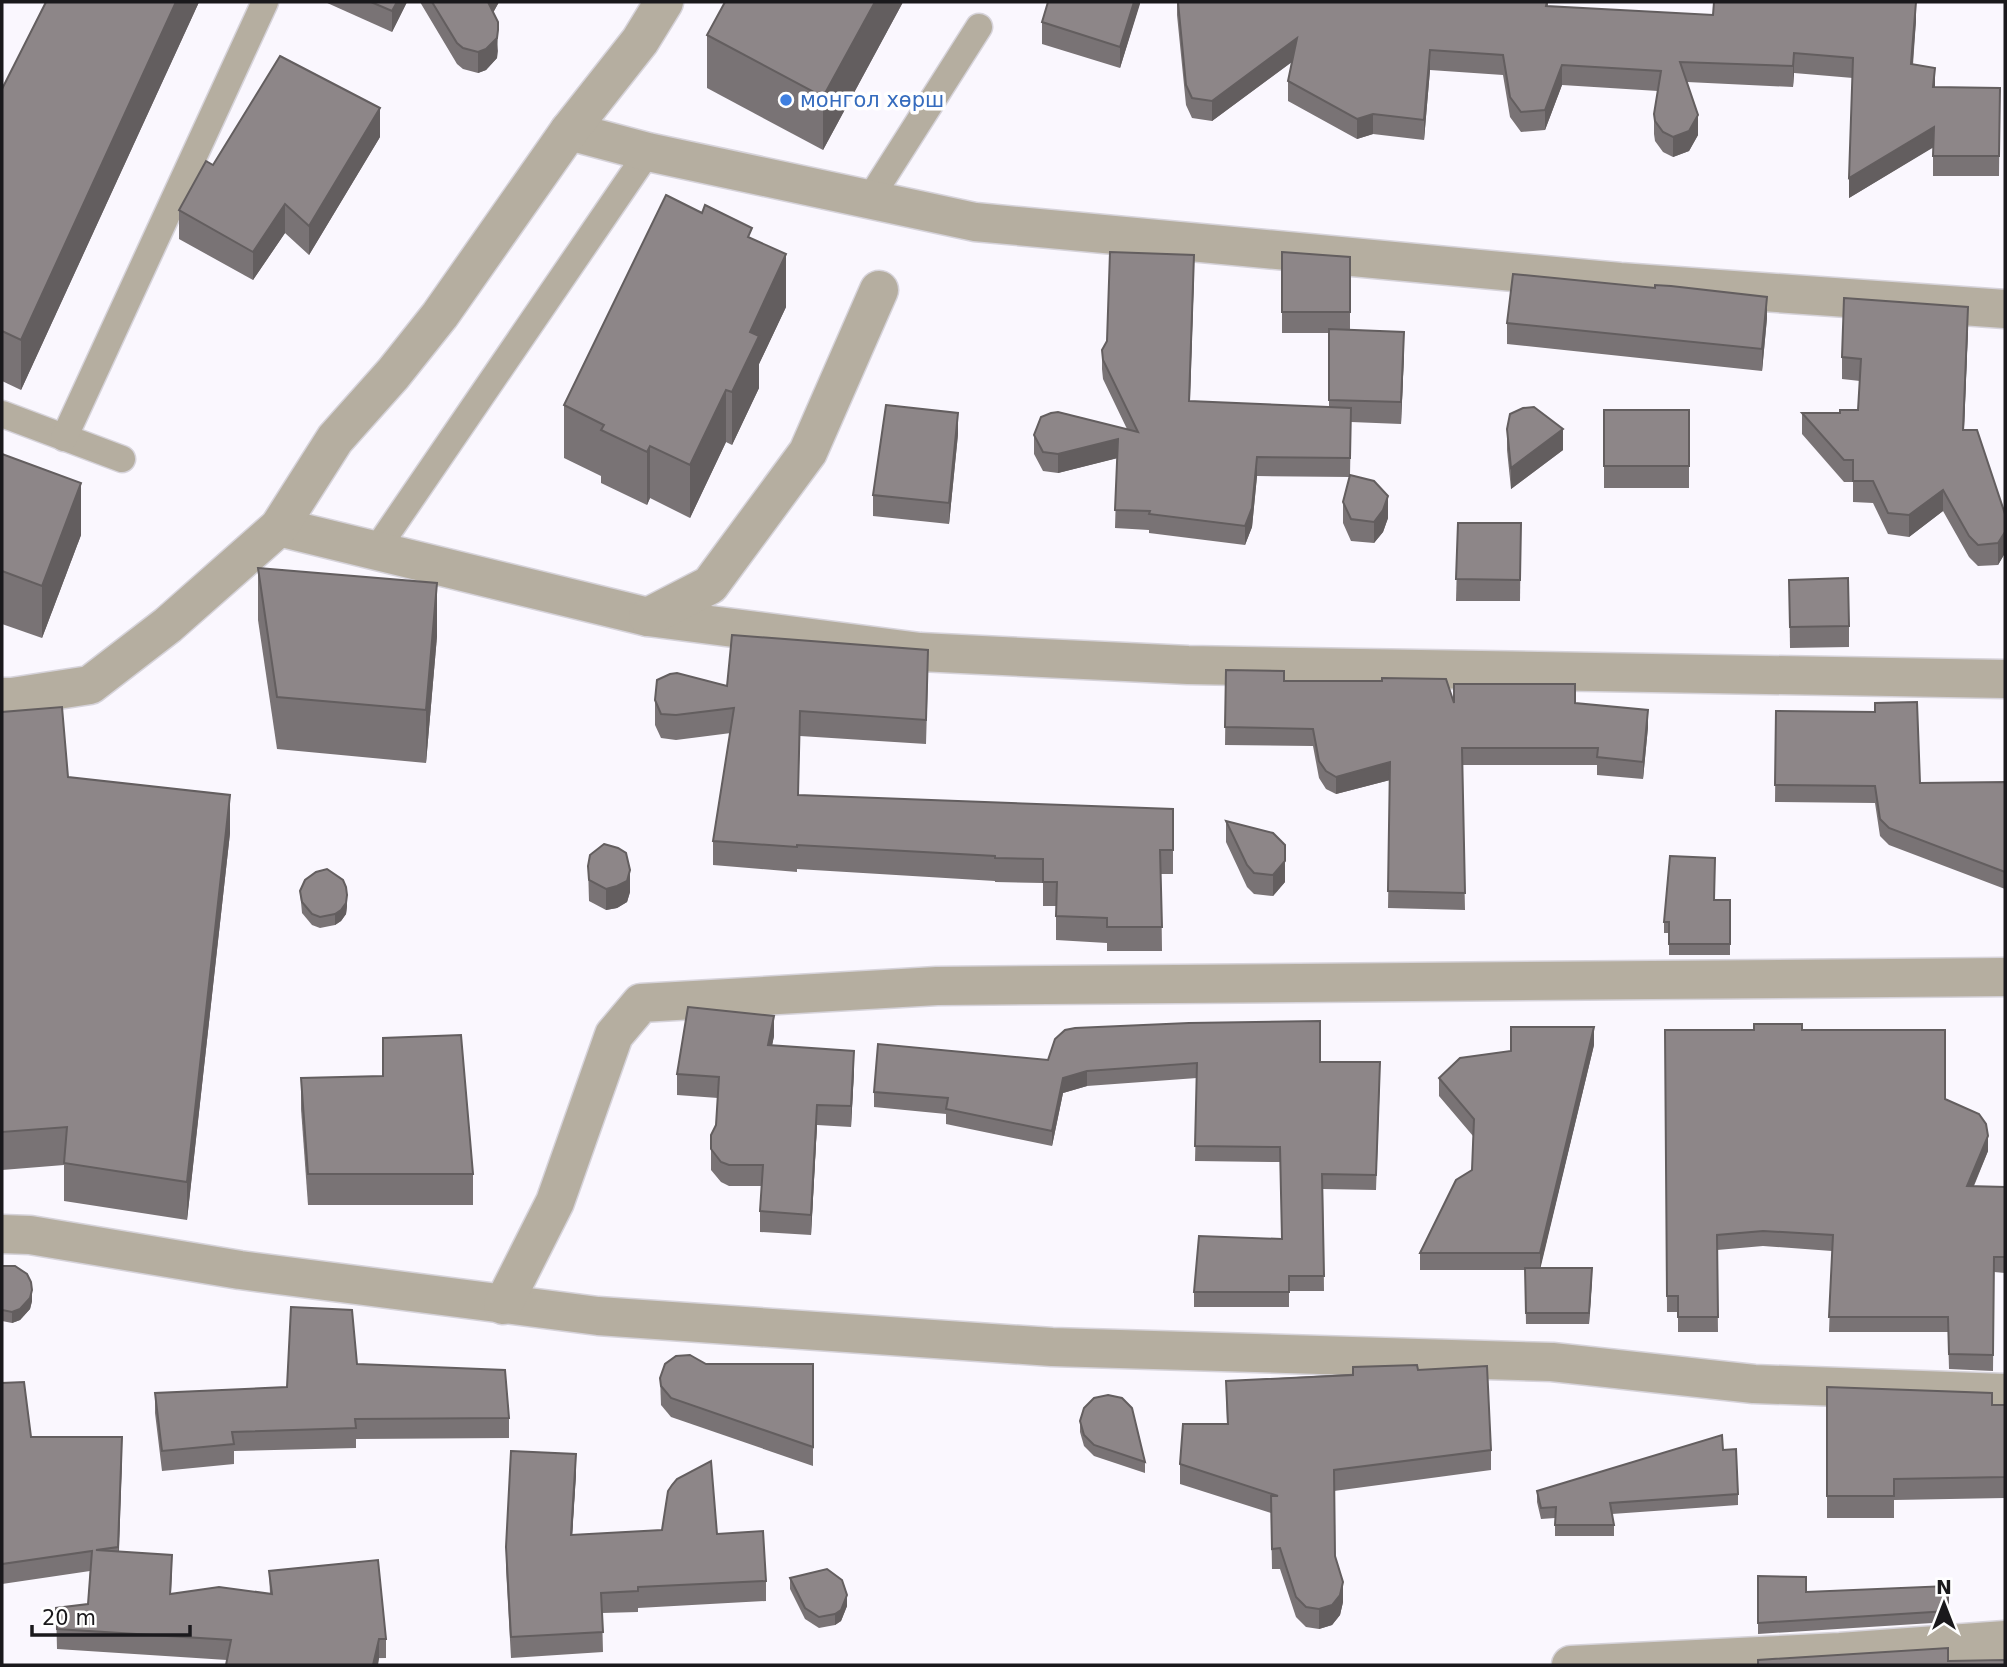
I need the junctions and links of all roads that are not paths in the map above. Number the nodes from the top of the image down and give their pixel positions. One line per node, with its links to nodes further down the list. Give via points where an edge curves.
1 (265, 2): 10 (lane)
2 (664, 2): 4 (street, via 640,41)
3 (979, 27): 6 (lane)
4 (569, 131): 5 (street); 12 (street, via 440,315 335,439)
5 (648, 152): 6 (street); 13 (lane)
6 (869, 200): 8 (street, via 975,222 1620,282)
7 (879, 290): 14 (street, via 808,452 710,585)
8 (2005, 309)
9 (2, 414): 10 (lane)
10 (64, 438): 11 (lane)
11 (122, 459)
12 (279, 527): 13 (street); 16 (street, via 168,625 90,685)
13 (376, 550): 14 (street)
14 (648, 617): 15 (street, via 920,652 1188,665)
15 (2005, 679)
16 (2, 697)
17 (2005, 977): 19 (street, via 937,986 641,1003 614,1035 555,1202)
18 (2, 1234): 19 (street)
19 (503, 1305): 20 (street, via 612,1317 1052,1347 1552,1362 1754,1384)
20 (2005, 1393)
21 (2005, 1640): 22 (street)
22 (1571, 1665)

